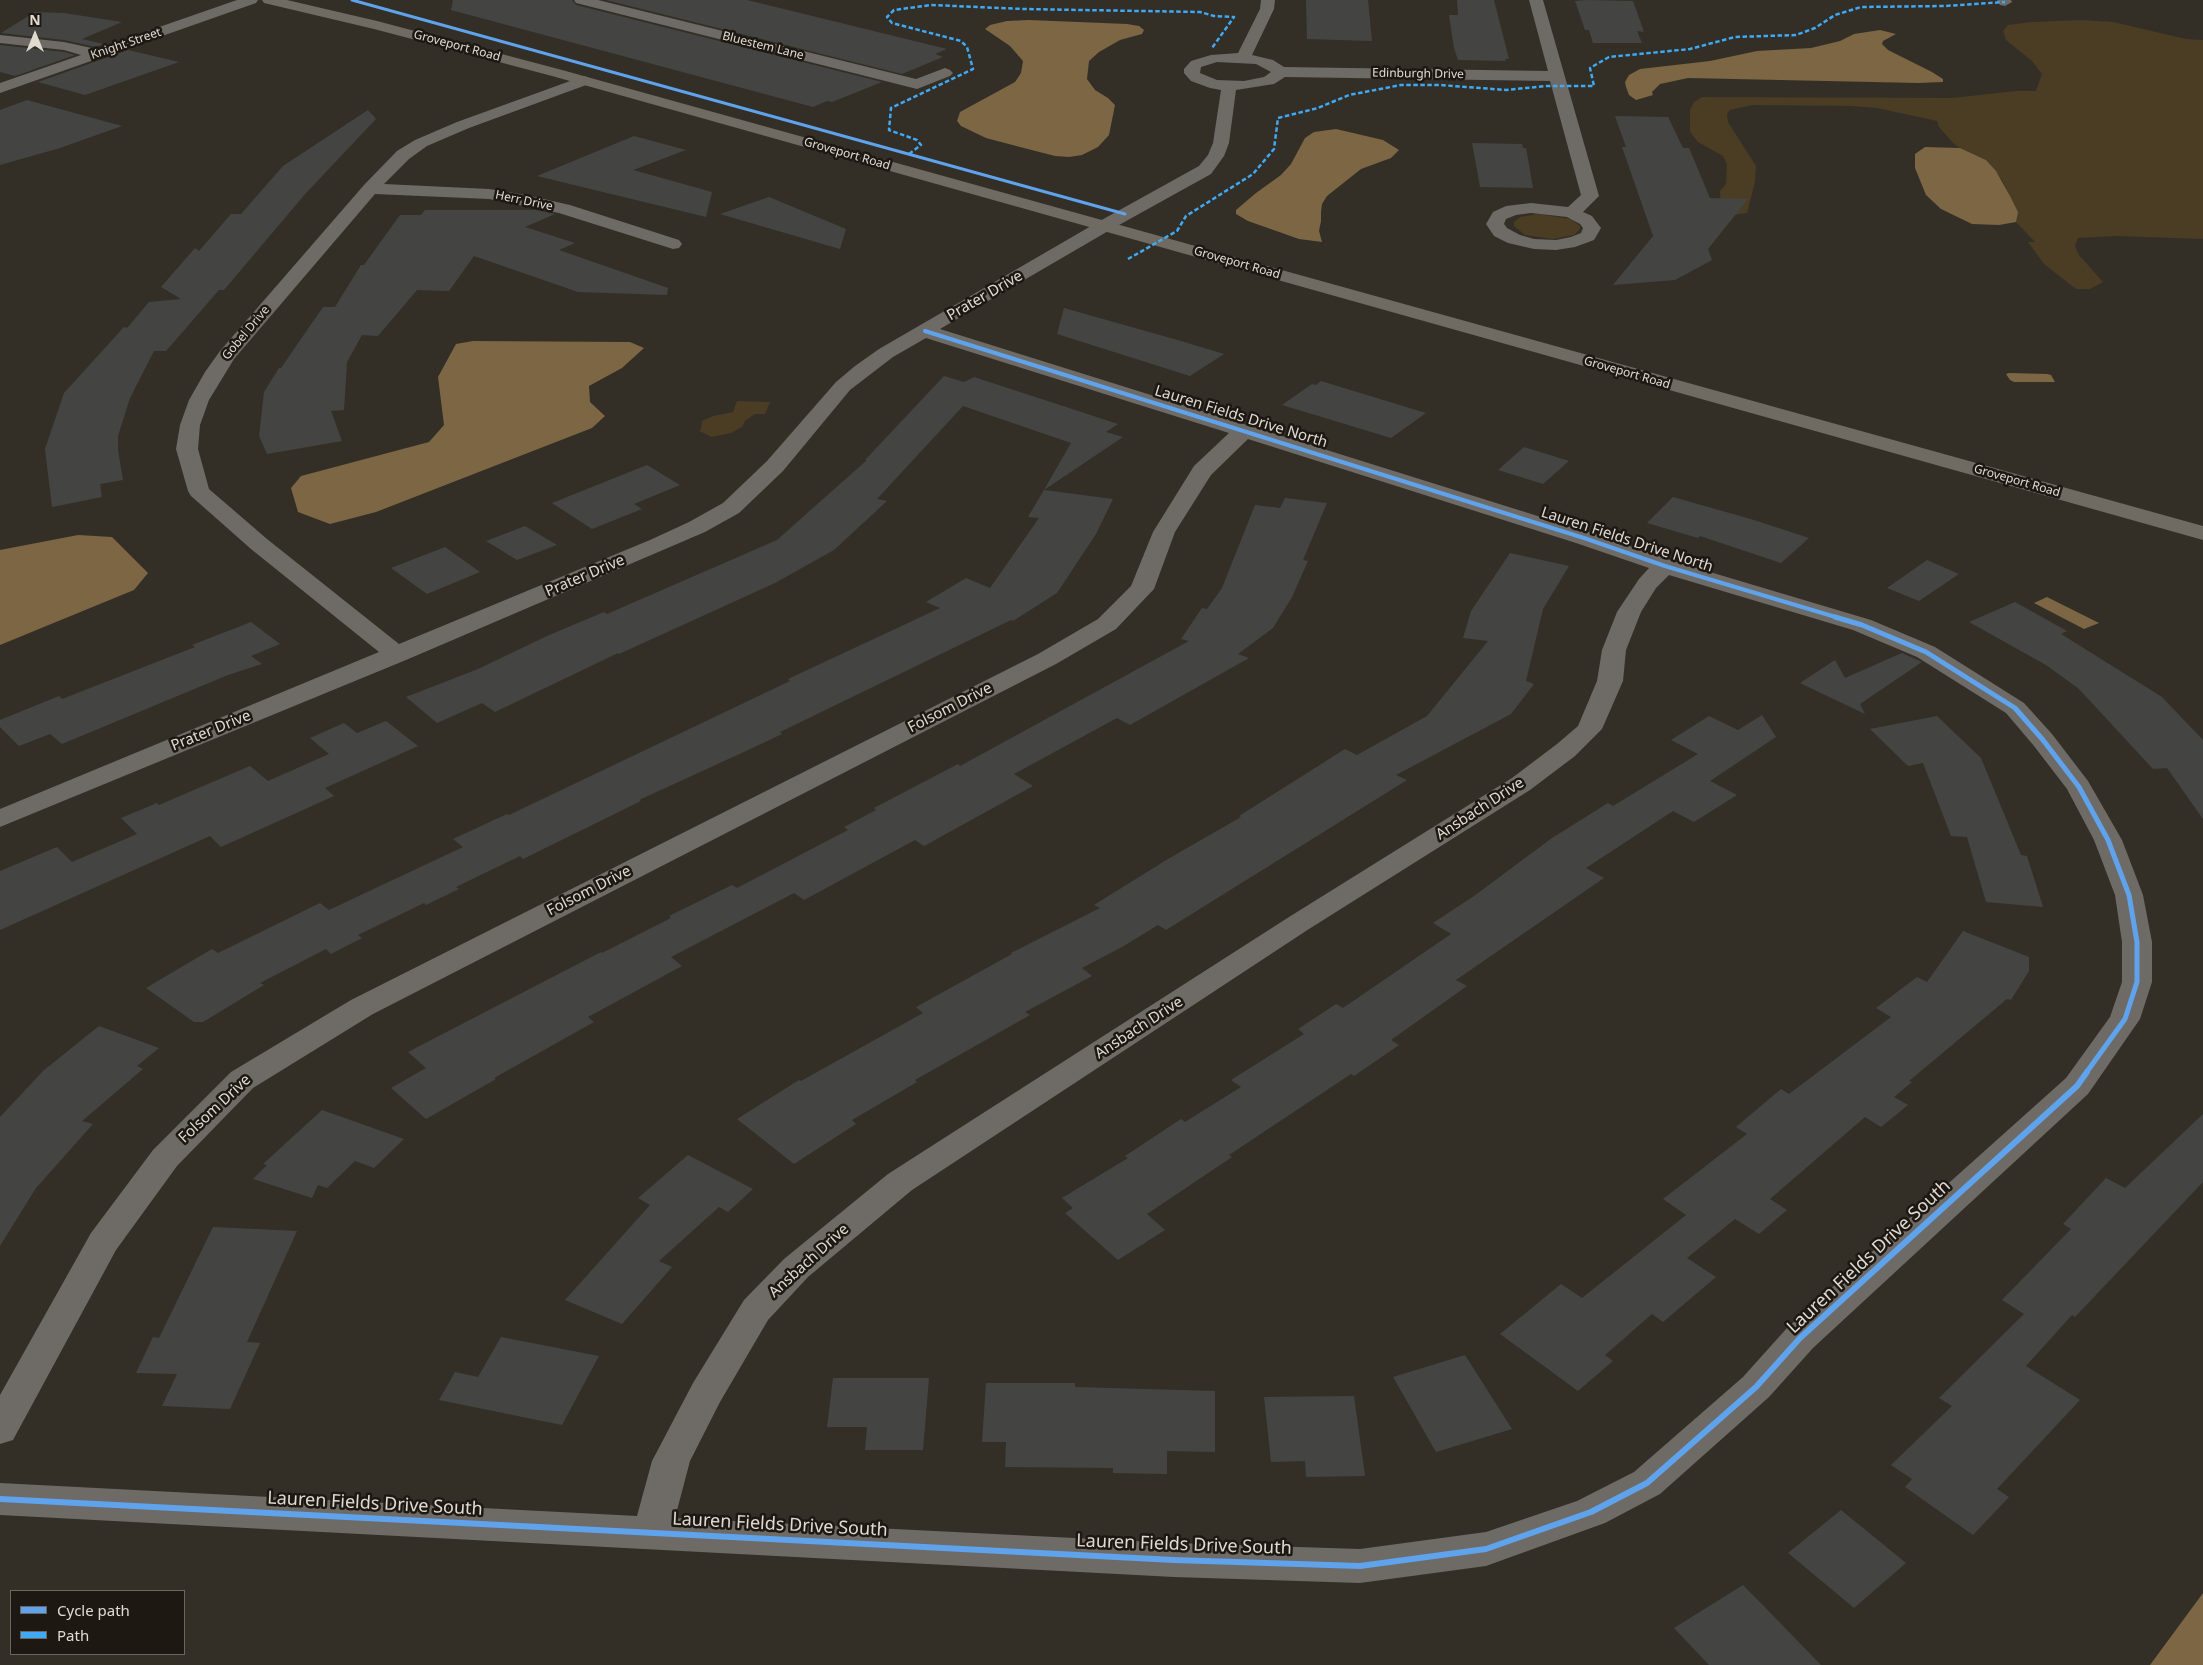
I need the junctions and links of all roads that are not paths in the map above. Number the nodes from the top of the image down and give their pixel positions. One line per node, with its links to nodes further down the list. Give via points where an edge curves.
1 (251, 0): 9 (street, Knight Street)
2 (269, 0): 14 (main road, Groveport Road, via 377,24)
3 (581, 0): 7 (street, Bluestem Lane)
4 (637, 0): 7 (street)
5 (1268, 0): 10 (street, via 1267,9)
6 (1536, 0): 13 (street)
7 (614, 9): 15 (street, Bluestem Lane)
8 (0, 39): 9 (street, via 64,46)
9 (97, 54): 17 (street, Knight Street)
10 (1243, 58): 11 (street, via 1268,63); 16 (street, via 1216,58 1192,68 1196,78 1204,82)
11 (1279, 72): 13 (street, Edinburgh Drive); 16 (street, via 1277,77 1258,84)
12 (944, 73): 15 (street)
13 (1558, 76): 20 (street, via 1590,196)
14 (584, 81): 19 (street, Gobel Drive, via 421,143 403,155); 21 (main road, Groveport Road)
15 (917, 84): 18 (street)
16 (1229, 86): 21 (street, via 1221,143 1206,170)
17 (0, 88)
18 (887, 98)
19 (370, 189): 22 (street, Herr Drive, via 490,194 526,200); 27 (street, Gobel Drive, via 212,376 190,424 187,449 200,491 259,544)
20 (1572, 213)
21 (1104, 226): 23 (street, Prater Drive); 25 (main road, Groveport Road)
22 (673, 244)
23 (925, 331): 24 (street, Lauren Fields Drive North); 27 (street, Prater Drive, via 886,353 843,386 779,462 731,508 658,545)
24 (1244, 431): 26 (street, Lauren Fields Drive North); 30 (street, Folsom Drive, via 1202,472 1164,532 1142,589 1107,624 1047,660 362,1008 242,1080 165,1158 103,1242)
25 (2203, 533)
26 (1665, 566): 29 (street, Lauren Fields Drive North, via 1871,629 1926,652 2015,708 2079,787 2108,840 2129,895 2137,942); 32 (street, Ansbach Drive, via 1647,584 1629,612 1614,650 1610,681 1589,728 1566,750 1521,784 900,1182 796,1268 756,1310 706,1394 671,1461)
27 (397, 655): 28 (street, Prater Drive)
28 (0, 819)
29 (2137, 982): 32 (street, Lauren Fields Drive South, via 2125,1019 2077,1086 1800,1338 1756,1387 1646,1483 1591,1512 1486,1549 1360,1566 1174,1560)
30 (0, 1429)
31 (0, 1499): 32 (street, Lauren Fields Drive South)
32 (652, 1532)

